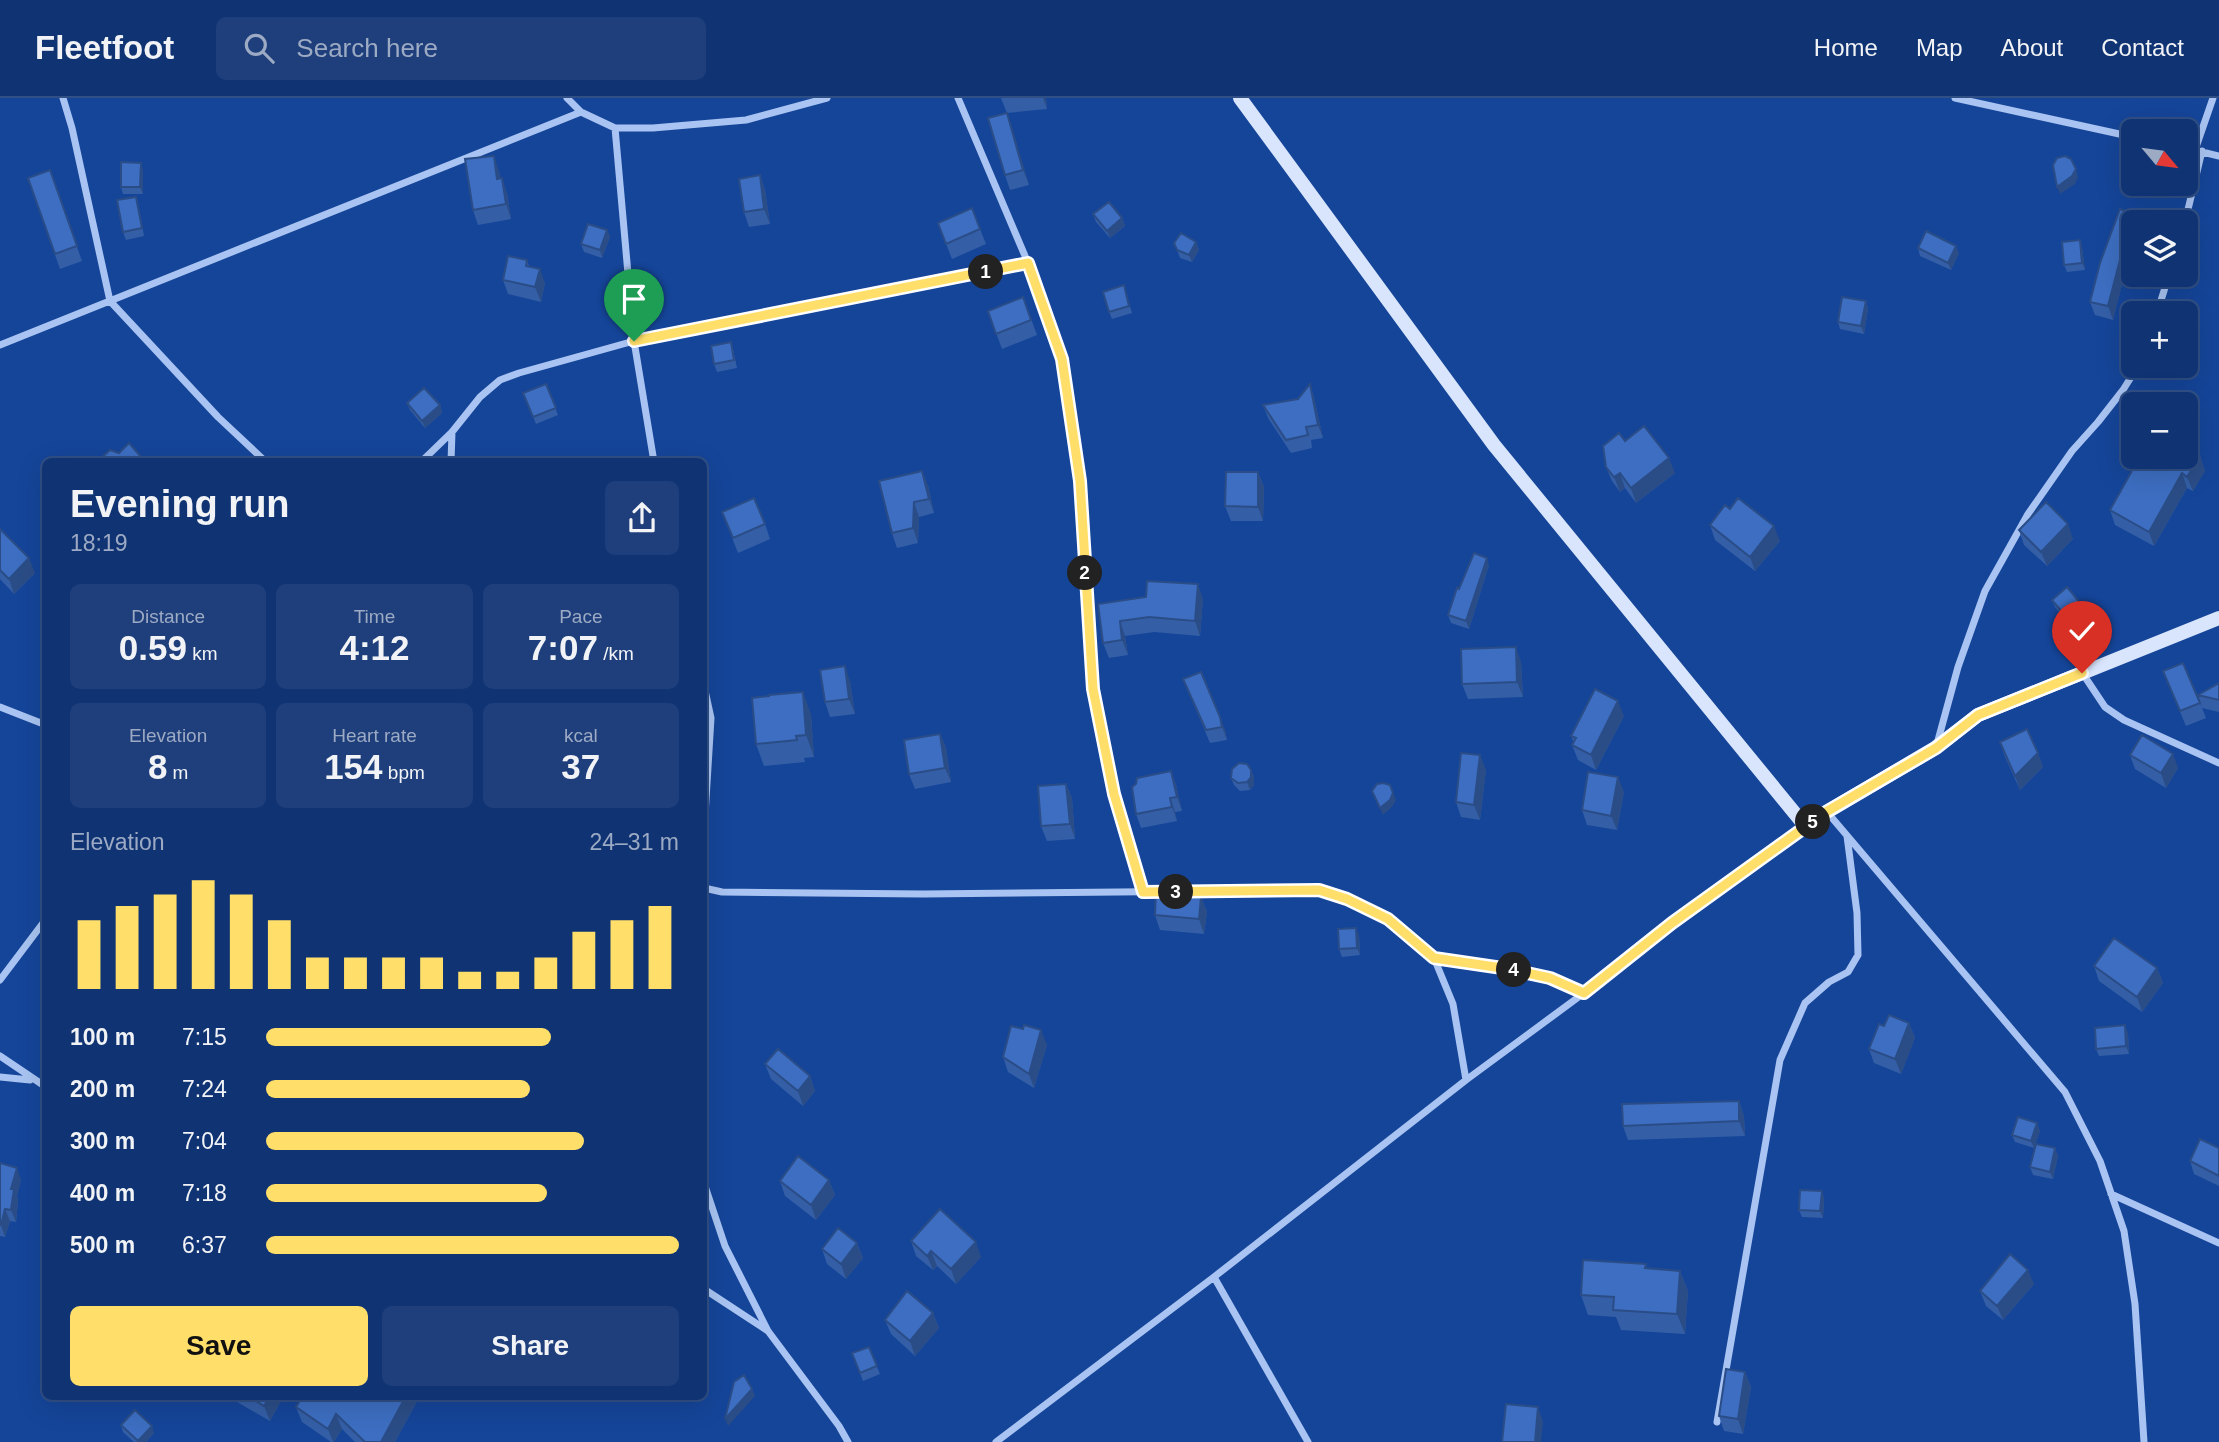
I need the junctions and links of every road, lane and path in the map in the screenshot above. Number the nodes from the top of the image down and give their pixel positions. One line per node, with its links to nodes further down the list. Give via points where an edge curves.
1 (63, 98): 14 (street)
2 (567, 98): 8 (street)
3 (827, 98): 9 (street, via 746,120)
4 (958, 98): 13 (street)
5 (1240, 98): 32 (street, via 1494,445)
6 (1955, 98): 10 (street)
7 (2213, 98): 11 (street)
8 (581, 112): 9 (street); 14 (street)
9 (615, 128): 15 (street)
10 (2121, 134)
11 (2198, 151): 12 (street)
12 (2219, 156)
13 (1028, 263): 15 (street); 35 (street, via 1062,359 1080,481 1093,689 1114,794)
14 (110, 301): 16 (street); 19 (street)
15 (634, 341): 18 (street, via 500,380); 22 (street)
16 (0, 345)
17 (2130, 378): 28 (street, via 2071,451 1984,591)
18 (452, 432): 20 (street); 21 (street)
19 (262, 458)
20 (425, 458)
21 (450, 458)
22 (653, 458)
23 (2219, 618): 24 (street)
24 (2082, 673): 28 (street, via 1978,715); 29 (street, via 2105,707 2124,720)
25 (707, 700): 30 (street, via 711,718)
26 (0, 707): 27 (street)
27 (42, 723)
28 (1936, 748): 31 (street)
29 (2219, 763)
30 (707, 783)
31 (1826, 812): 32 (street); 33 (street)
32 (1806, 827): 39 (street)
33 (1847, 835): 46 (street, via 2065,1092 2100,1161); 51 (street, via 1858,955 1848,972 1805,1003 1780,1060)
34 (707, 889): 35 (street, via 883,894)
35 (1143, 892): 37 (street, via 1319,890 1388,919)
36 (42, 924): 38 (street)
37 (1434, 958): 39 (street, via 1550,978); 42 (street, via 1453,1004)
38 (0, 981)
39 (1584, 993): 42 (street)
40 (0, 1056): 43 (street)
41 (0, 1077): 43 (street)
42 (1466, 1080): 48 (street)
43 (35, 1081): 44 (street)
44 (42, 1085)
45 (707, 1192): 50 (street, via 725,1246)
46 (2111, 1194): 47 (street); 55 (street, via 2124,1231 2135,1304)
47 (2219, 1243)
48 (1214, 1277): 53 (street); 54 (street)
49 (707, 1291): 50 (street)
50 (768, 1331): 52 (street)
51 (1717, 1422)
52 (848, 1442)
53 (996, 1442)
54 (1308, 1442)
55 (2144, 1442)

